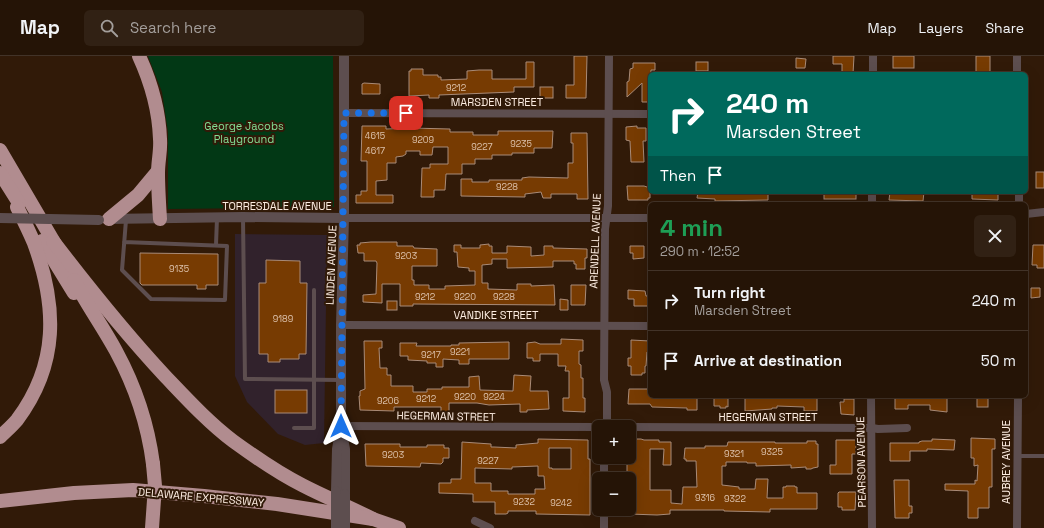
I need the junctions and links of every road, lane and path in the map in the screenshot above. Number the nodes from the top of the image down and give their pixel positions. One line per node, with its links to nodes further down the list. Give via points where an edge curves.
1 (139, 56): 12 (highway, via 154,95 160,140)
2 (344, 56): 8 (street, LINDEN AVENUE)
3 (608, 56): 9 (street, ARENDELL AVENUE)
4 (873, 56): 6 (street)
5 (1017, 56): 7 (street)
6 (873, 72)
7 (1017, 72)
8 (344, 113): 9 (street, MARSDEN STREET); 19 (street, LINDEN AVENUE)
9 (608, 114): 10 (street, MARSDEN STREET); 20 (street, ARENDELL AVENUE)
10 (648, 114)
11 (0, 150): 25 (highway)
12 (158, 171): 23 (highway); 24 (highway, via 138,195)
13 (3, 177): 43 (highway, via 41,264 47,289 50,336 41,376 31,398); 46 (highway, via 116,367 131,399)
14 (1044, 212): 15 (street)
15 (1028, 214)
16 (242, 217): 18 (street, TORRESDALE AVENUE); 19 (street, TORRESDALE AVENUE); 32 (lane, via 245,380)
17 (0, 218): 24 (street, TORRESDALE AVENUE, bridge)
18 (217, 218): 23 (street, TORRESDALE AVENUE); 27 (lane)
19 (344, 218): 20 (street, TORRESDALE AVENUE); 29 (street, LINDEN AVENUE)
20 (606, 218): 21 (street, TORRESDALE AVENUE); 30 (street, ARENDELL AVENUE)
21 (648, 218)
22 (126, 219): 23 (street, TORRESDALE AVENUE); 24 (street, TORRESDALE AVENUE); 26 (lane)
23 (160, 219)
24 (104, 220)
25 (53, 241): 46 (highway, via 133,387 151,448); 50 (highway, via 137,346 215,426 283,474)
26 (124, 242): 27 (lane); 27 (lane, via 122,270 151,299 225,300 227,246)
27 (216, 245)
28 (314, 290): 32 (lane)
29 (341, 325): 30 (street, VANDIKE STREET); 33 (street, LINDEN AVENUE)
30 (604, 326): 31 (street, VANDIKE STREET); 36 (street, ARENDELL AVENUE)
31 (648, 326)
32 (315, 380): 33 (lane); 39 (lane, via 314,428)
33 (341, 380): 37 (street, LINDEN AVENUE)
34 (871, 398): 41 (street, PEARSON AVENUE)
35 (1018, 398): 44 (street, AUBREY AVENUE)
36 (607, 420)
37 (341, 426): 38 (street, HEGERMAN STREET); 47 (street, LINDEN AVENUE, via 337,449)
38 (592, 427)
39 (294, 428)
40 (636, 428): 41 (street, HEGERMAN STREET)
41 (872, 428): 42 (street, HEGERMAN STREET); 59 (street, PEARSON AVENUE)
42 (907, 428)
43 (0, 438)
44 (1018, 456): 45 (lane); 60 (street, AUBREY AVENUE)
45 (1044, 456)
46 (149, 464): 52 (highway); 53 (highway, bridge, via 155,486)
47 (340, 492): 54 (street, LINDEN AVENUE, bridge); 55 (street, LINDEN AVENUE, bridge)
48 (0, 502): 50 (highway, DELAWARE EXPRESSWAY, via 74,493 133,490 249,500)
49 (604, 516): 58 (street)
50 (373, 519): 56 (highway, DELAWARE EXPRESSWAY)
51 (475, 521): 57 (street)
52 (144, 528)
53 (152, 528)
54 (336, 528)
55 (345, 528)
56 (399, 528)
57 (490, 528)
58 (604, 528)
59 (872, 528)
60 (1017, 528)

